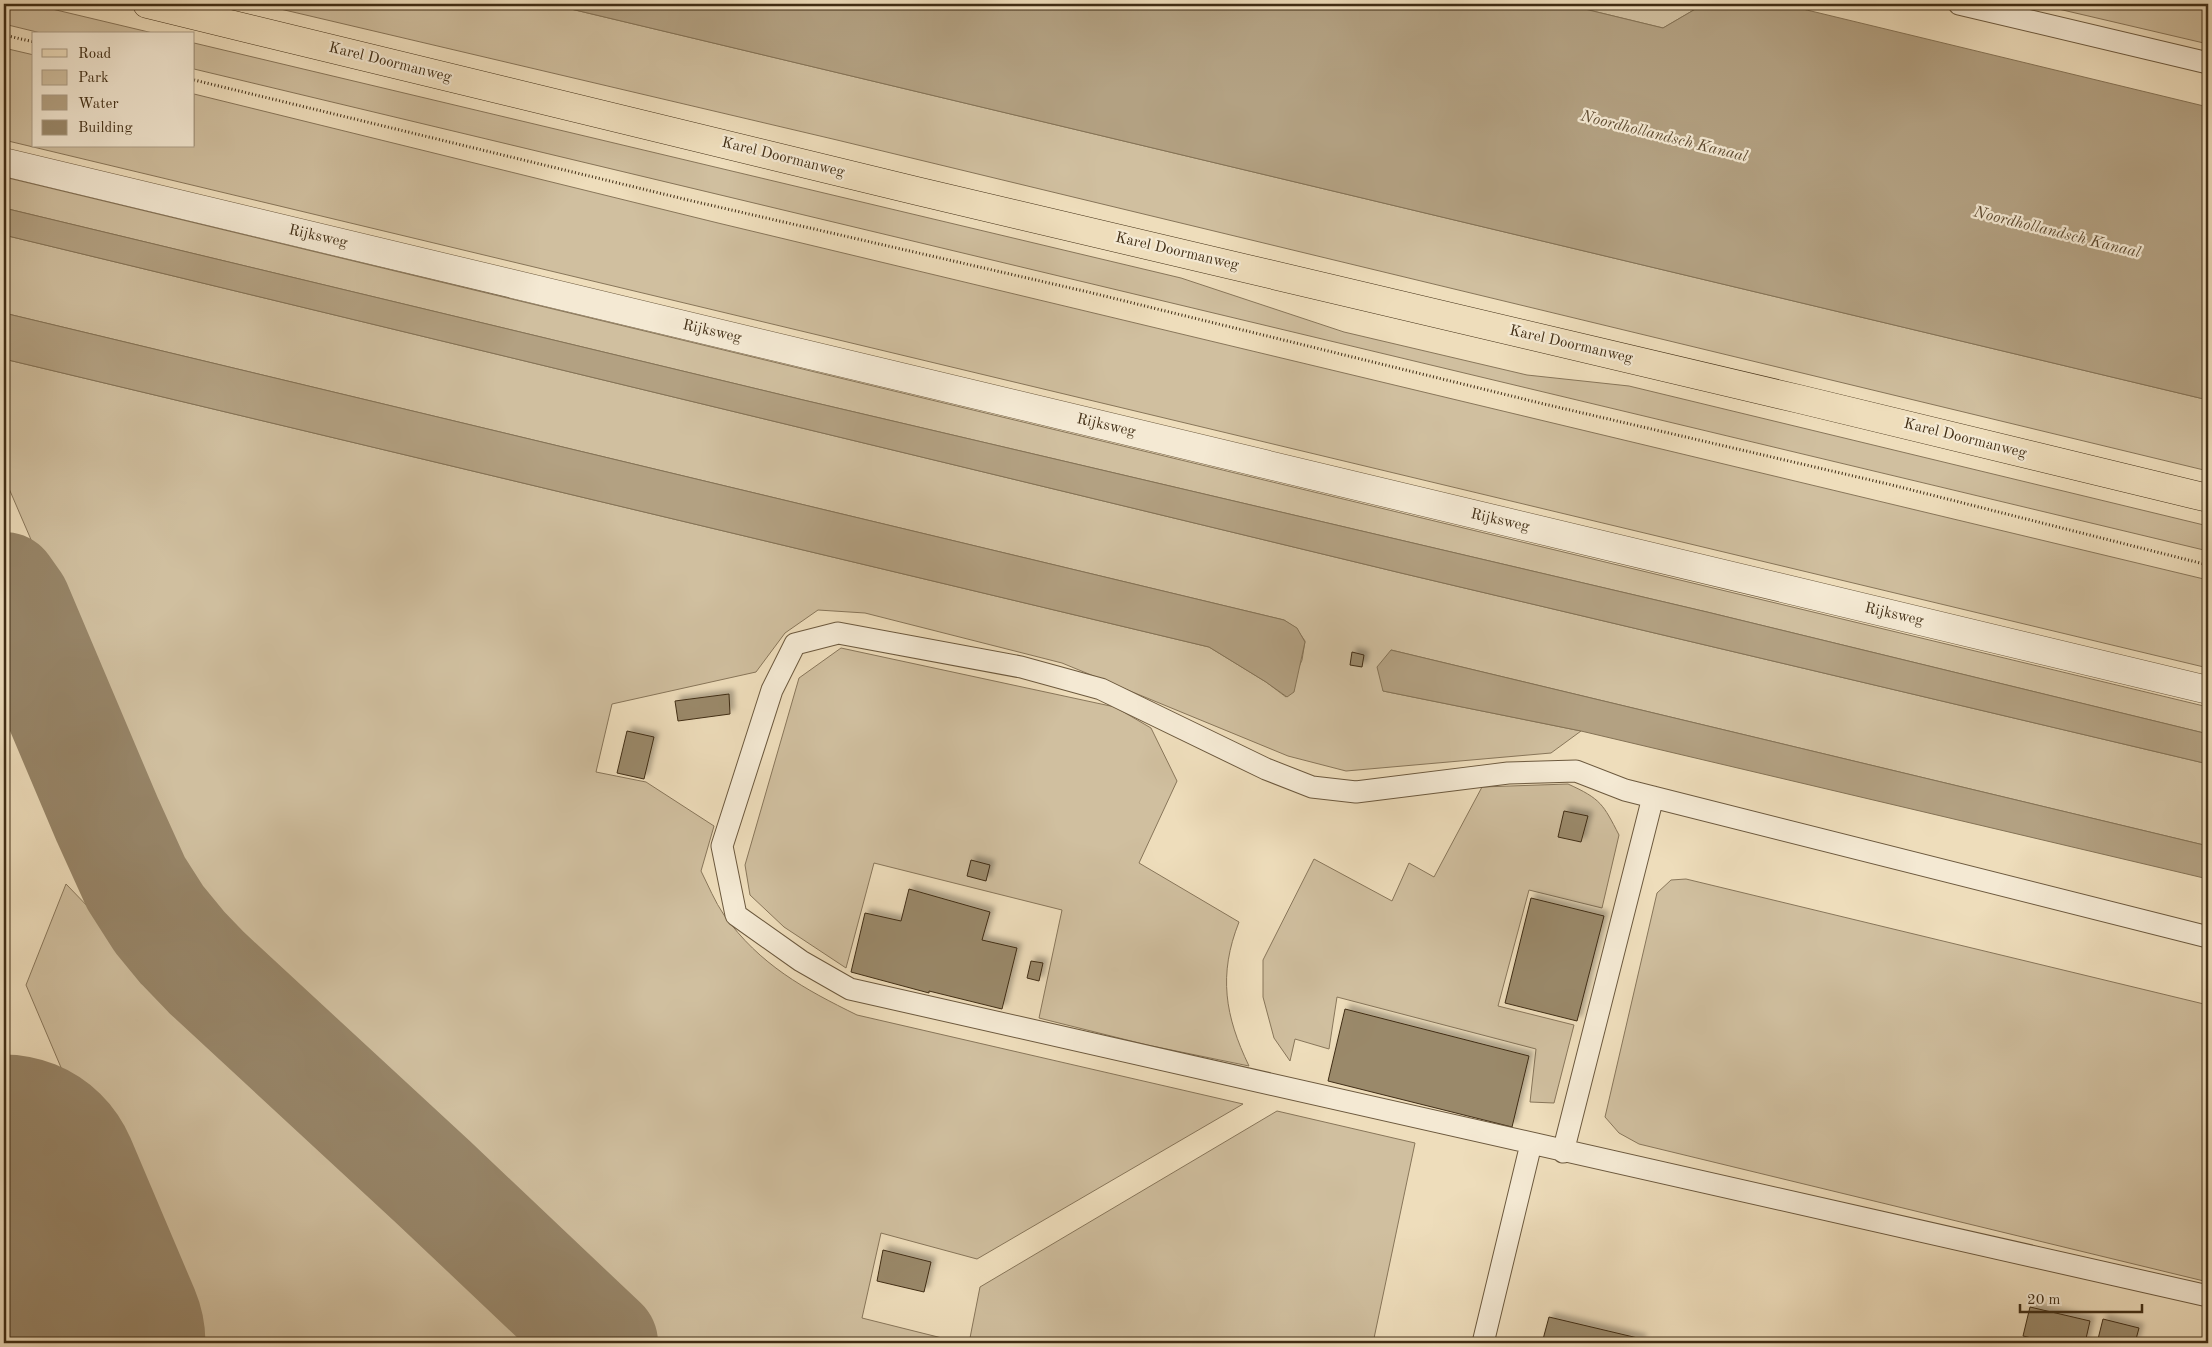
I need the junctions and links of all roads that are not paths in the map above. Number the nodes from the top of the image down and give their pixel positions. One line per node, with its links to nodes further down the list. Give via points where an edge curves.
1 (147, 4): 5 (main road, Karel Doormanweg)
2 (1959, 4): 3 (lane)
3 (2208, 64)
4 (4, 162): 6 (street, Rijksweg)
5 (2208, 498)
6 (2208, 690)
7 (1653, 797): 8 (lane); 9 (lane, via 1576,771 1508,773 1356,792 1312,787 1266,769 1101,689 1021,667 838,633 796,644 772,690 722,846 736,915 801,961 850,989); 10 (lane)
8 (2208, 937)
9 (1531, 1144): 10 (lane); 12 (lane)
10 (1563, 1152): 11 (lane)
11 (2208, 1296)
12 (1482, 1343)

